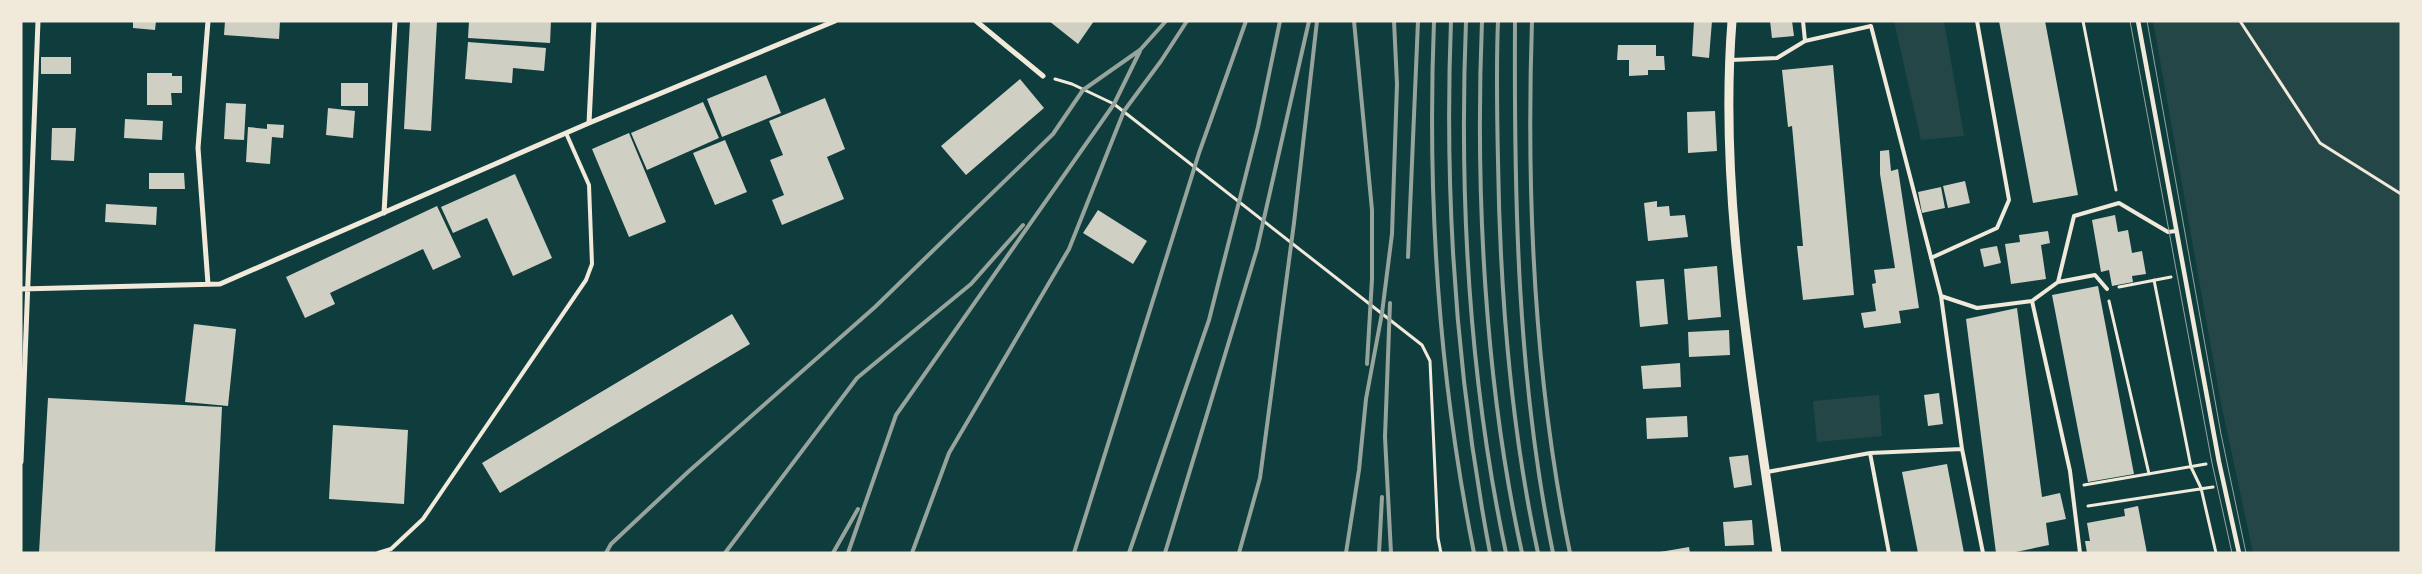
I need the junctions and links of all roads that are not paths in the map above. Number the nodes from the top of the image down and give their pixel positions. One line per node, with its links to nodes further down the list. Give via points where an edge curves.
1 (38, 21): 23 (street)
2 (208, 21): 21 (street, via 198,148)
3 (395, 21): 17 (street)
4 (594, 21): 15 (street)
5 (835, 21): 15 (street)
6 (976, 21): 14 (street)
7 (1732, 21): 13 (street)
8 (1803, 21): 12 (lane)
9 (1977, 21): 19 (lane, via 2009,200 1996,228)
10 (2138, 21): 18 (street)
11 (1870, 24): 12 (lane); 19 (lane)
12 (1805, 41): 13 (lane, via 1777,58)
13 (1729, 60): 29 (street, via 1730,162 1739,276)
14 (1042, 76)
15 (589, 123): 16 (street)
16 (566, 133): 17 (street); 30 (lane, via 589,185 592,264 586,280 423,519 391,549)
17 (384, 213): 21 (street, via 220,284)
18 (2176, 231): 20 (lane, via 2168,232 2119,203 2074,216); 35 (street, via 2223,485)
19 (1931, 258): 24 (lane)
20 (2058, 282): 22 (lane, via 2095,275); 25 (lane)
21 (208, 284): 23 (street)
22 (2107, 289)
23 (24, 290): 28 (street)
24 (1941, 296): 25 (lane, via 1978,308); 26 (lane)
25 (2032, 302): 34 (lane, via 2072,487)
26 (1962, 449): 27 (lane); 33 (lane)
27 (1870, 453): 29 (lane); 32 (lane)
28 (21, 462)
29 (1766, 472): 31 (street)
30 (378, 553)
31 (1778, 553)
32 (1889, 553)
33 (1983, 553)
34 (2080, 553)
35 (2239, 553)

